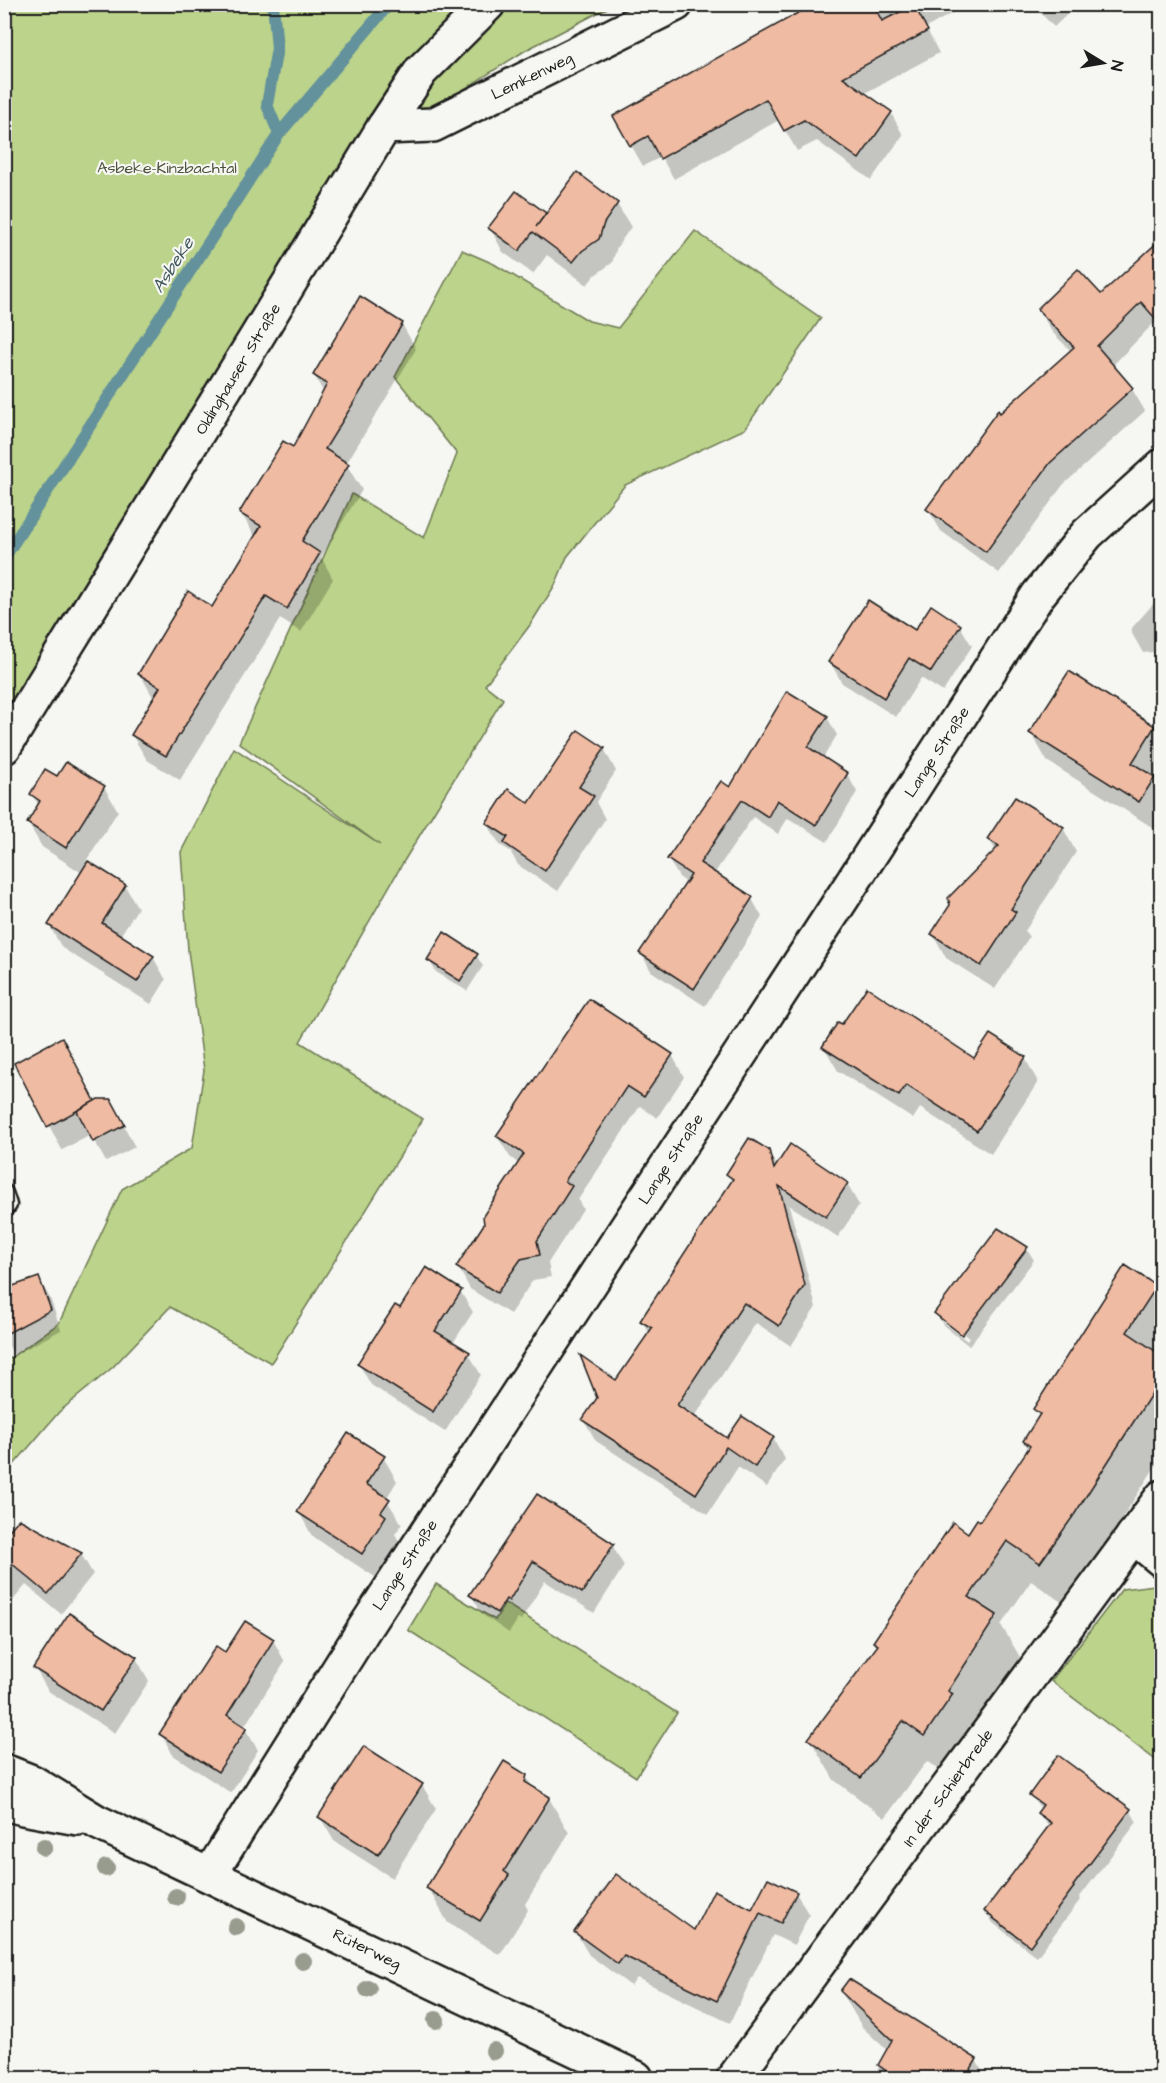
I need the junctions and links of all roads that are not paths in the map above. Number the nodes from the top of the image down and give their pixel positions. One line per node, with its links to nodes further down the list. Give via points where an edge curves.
1 (488, 4): 3 (street, Oldinghauser Straße, via 421,71)
2 (676, 4): 3 (street, Lemkenweg, via 433,125)
3 (384, 127): 5 (street, Oldinghauser Straße)
4 (1161, 466): 12 (street, Lange Straße, via 1087,534 1038,595 364,1629)
5 (4, 747)
6 (1161, 1497): 7 (street, In der Schierbrede)
7 (1133, 1536): 8 (street); 14 (street, In der Schierbrede)
8 (1161, 1560)
9 (4, 1771): 11 (street, Rüterweg, via 33,1782)
10 (4, 1803): 11 (street, Rüterweg)
11 (98, 1822): 12 (street, Rüterweg)
12 (210, 1874): 13 (street, Rüterweg)
13 (636, 2079)
14 (734, 2079)

